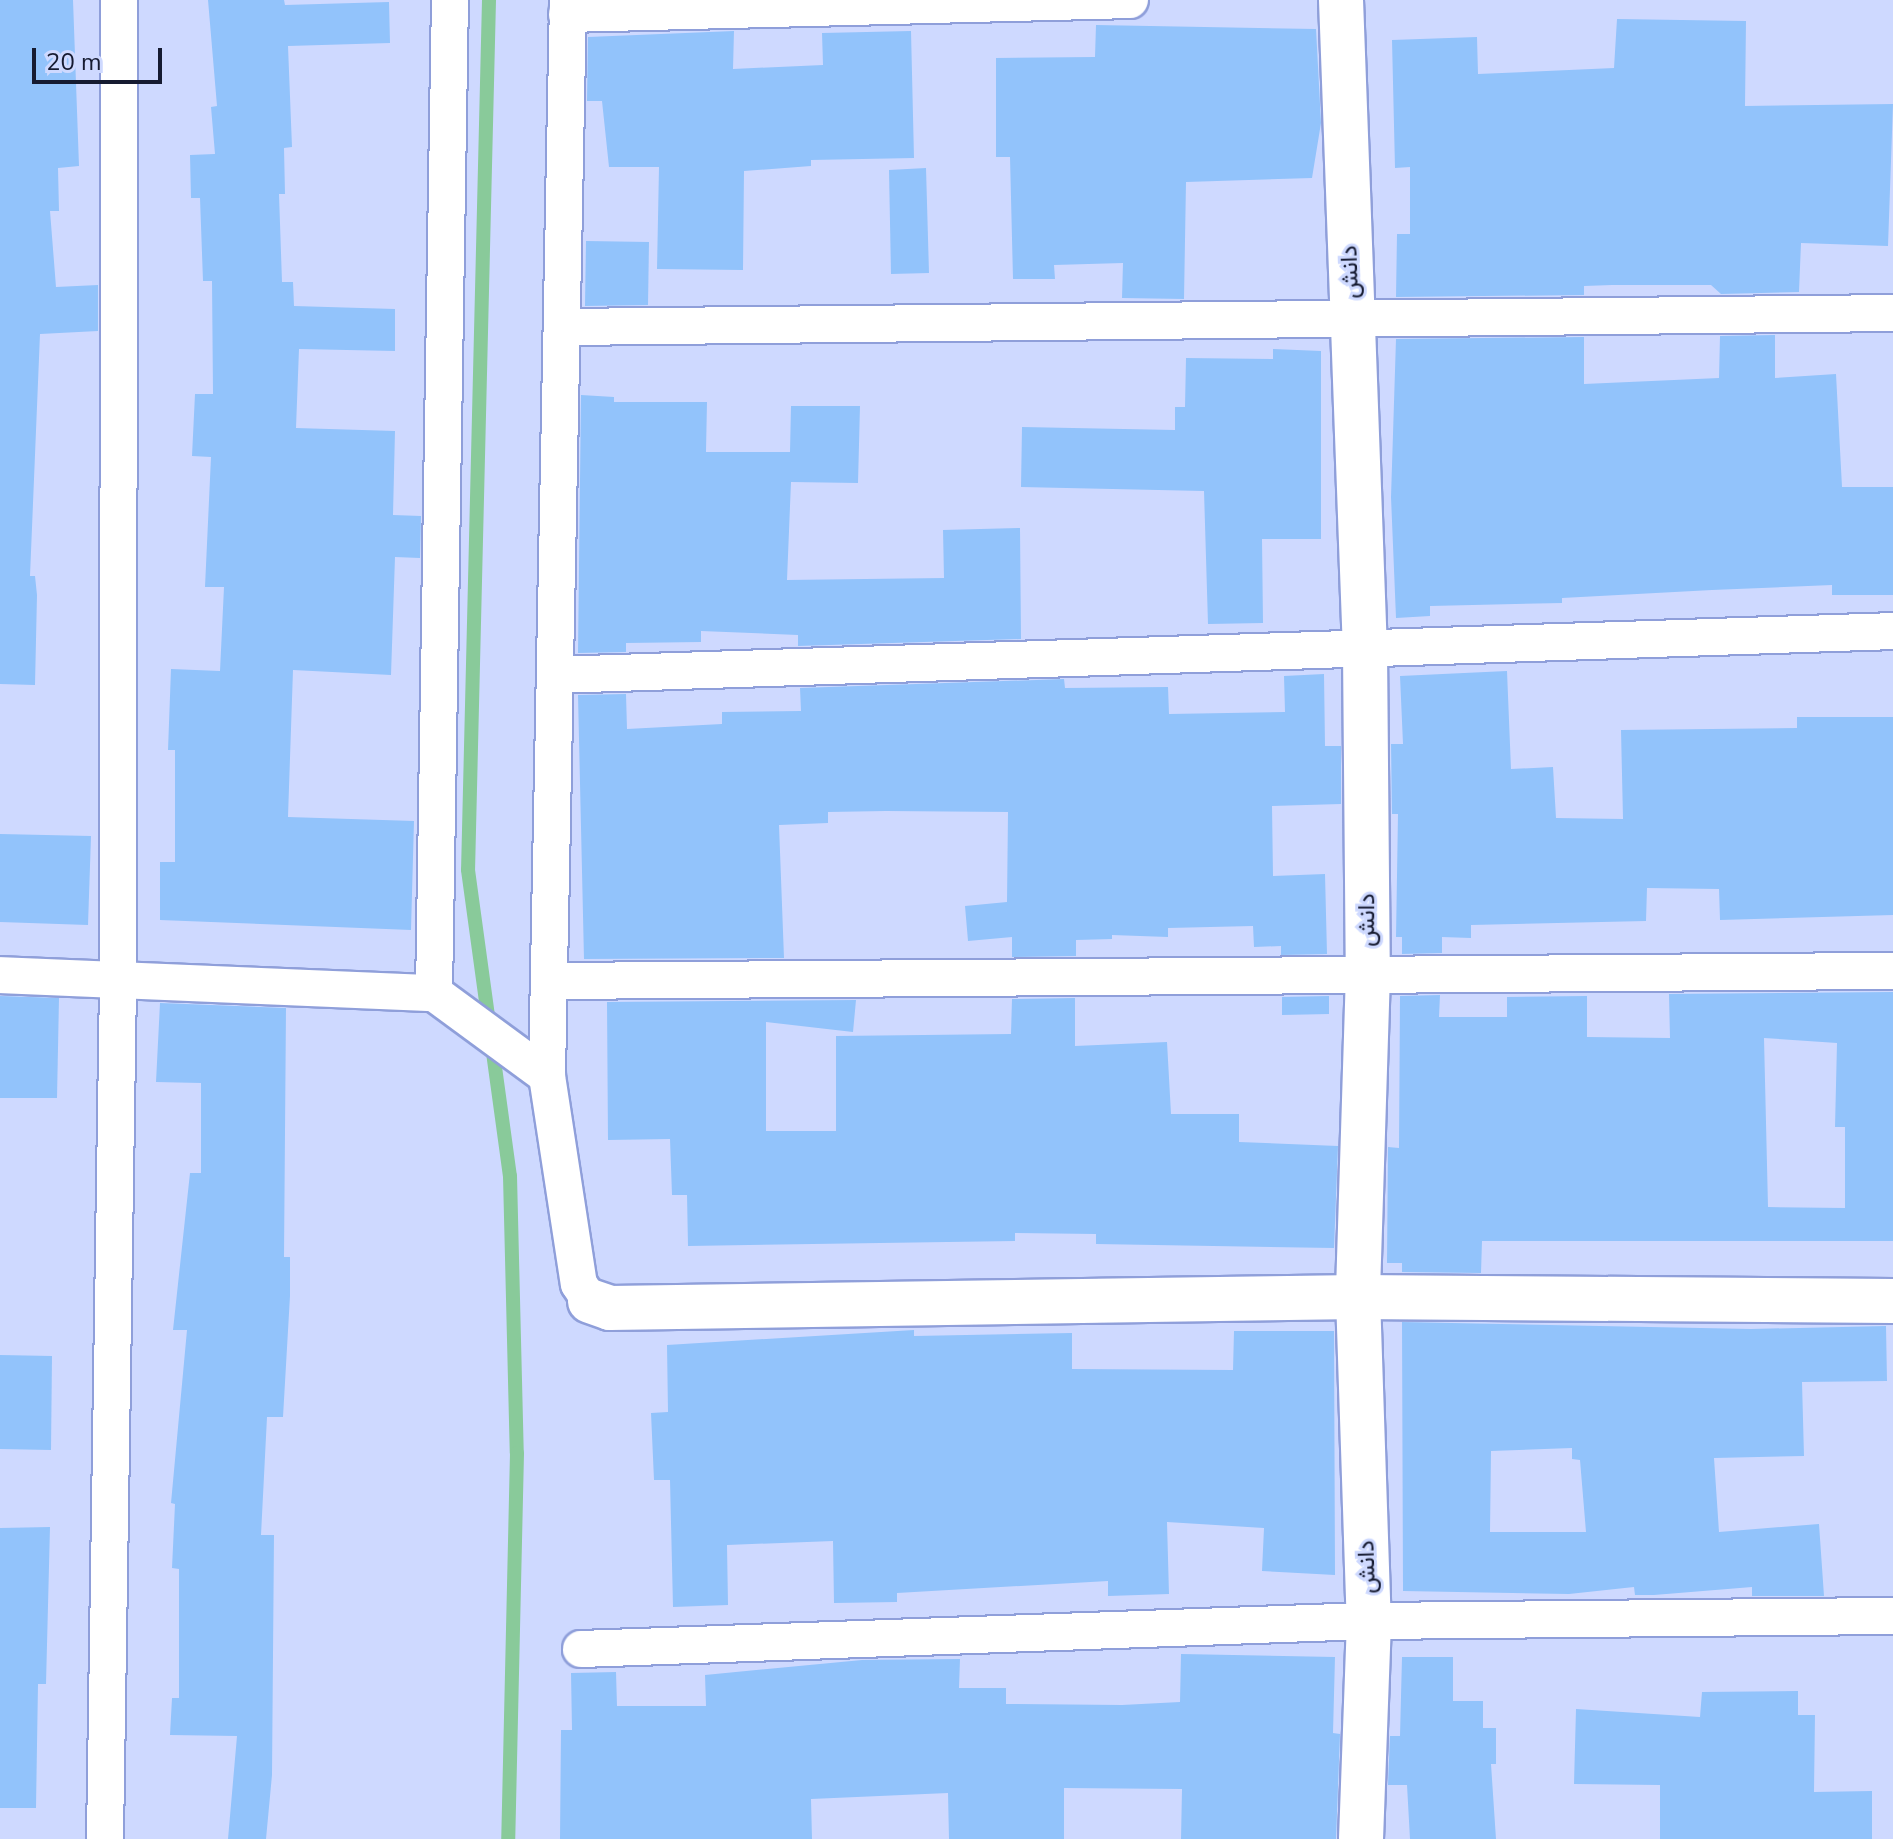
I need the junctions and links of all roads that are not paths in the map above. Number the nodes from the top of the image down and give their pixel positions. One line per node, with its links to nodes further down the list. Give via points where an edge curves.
1 (119, 0): 15 (street)
2 (450, 0): 17 (street)
3 (1130, 0): 5 (street)
4 (1341, 0): 7 (main road, دانش)
5 (568, 7): 8 (street)
6 (1893, 313): 7 (street)
7 (1352, 318): 8 (street); 10 (main road, دانش)
8 (562, 327): 11 (street)
9 (1893, 631): 10 (street)
10 (1365, 650): 11 (street); 13 (main road, دانش)
11 (555, 675): 16 (street)
12 (1893, 971): 13 (street)
13 (1368, 973): 16 (street); 19 (main road, دانش)
14 (0, 975): 15 (street)
15 (118, 980): 17 (street); 25 (street)
16 (550, 981): 18 (street)
17 (434, 993): 18 (street)
18 (547, 1076): 20 (street, via 579,1284)
19 (1358, 1297): 20 (main road, via 610,1308); 21 (main road); 23 (main road, دانش)
20 (590, 1301)
21 (1893, 1301)
22 (1893, 1616): 23 (street)
23 (1369, 1621): 24 (street); 26 (main road, دانش)
24 (581, 1649)
25 (105, 1839)
26 (1361, 1839)

